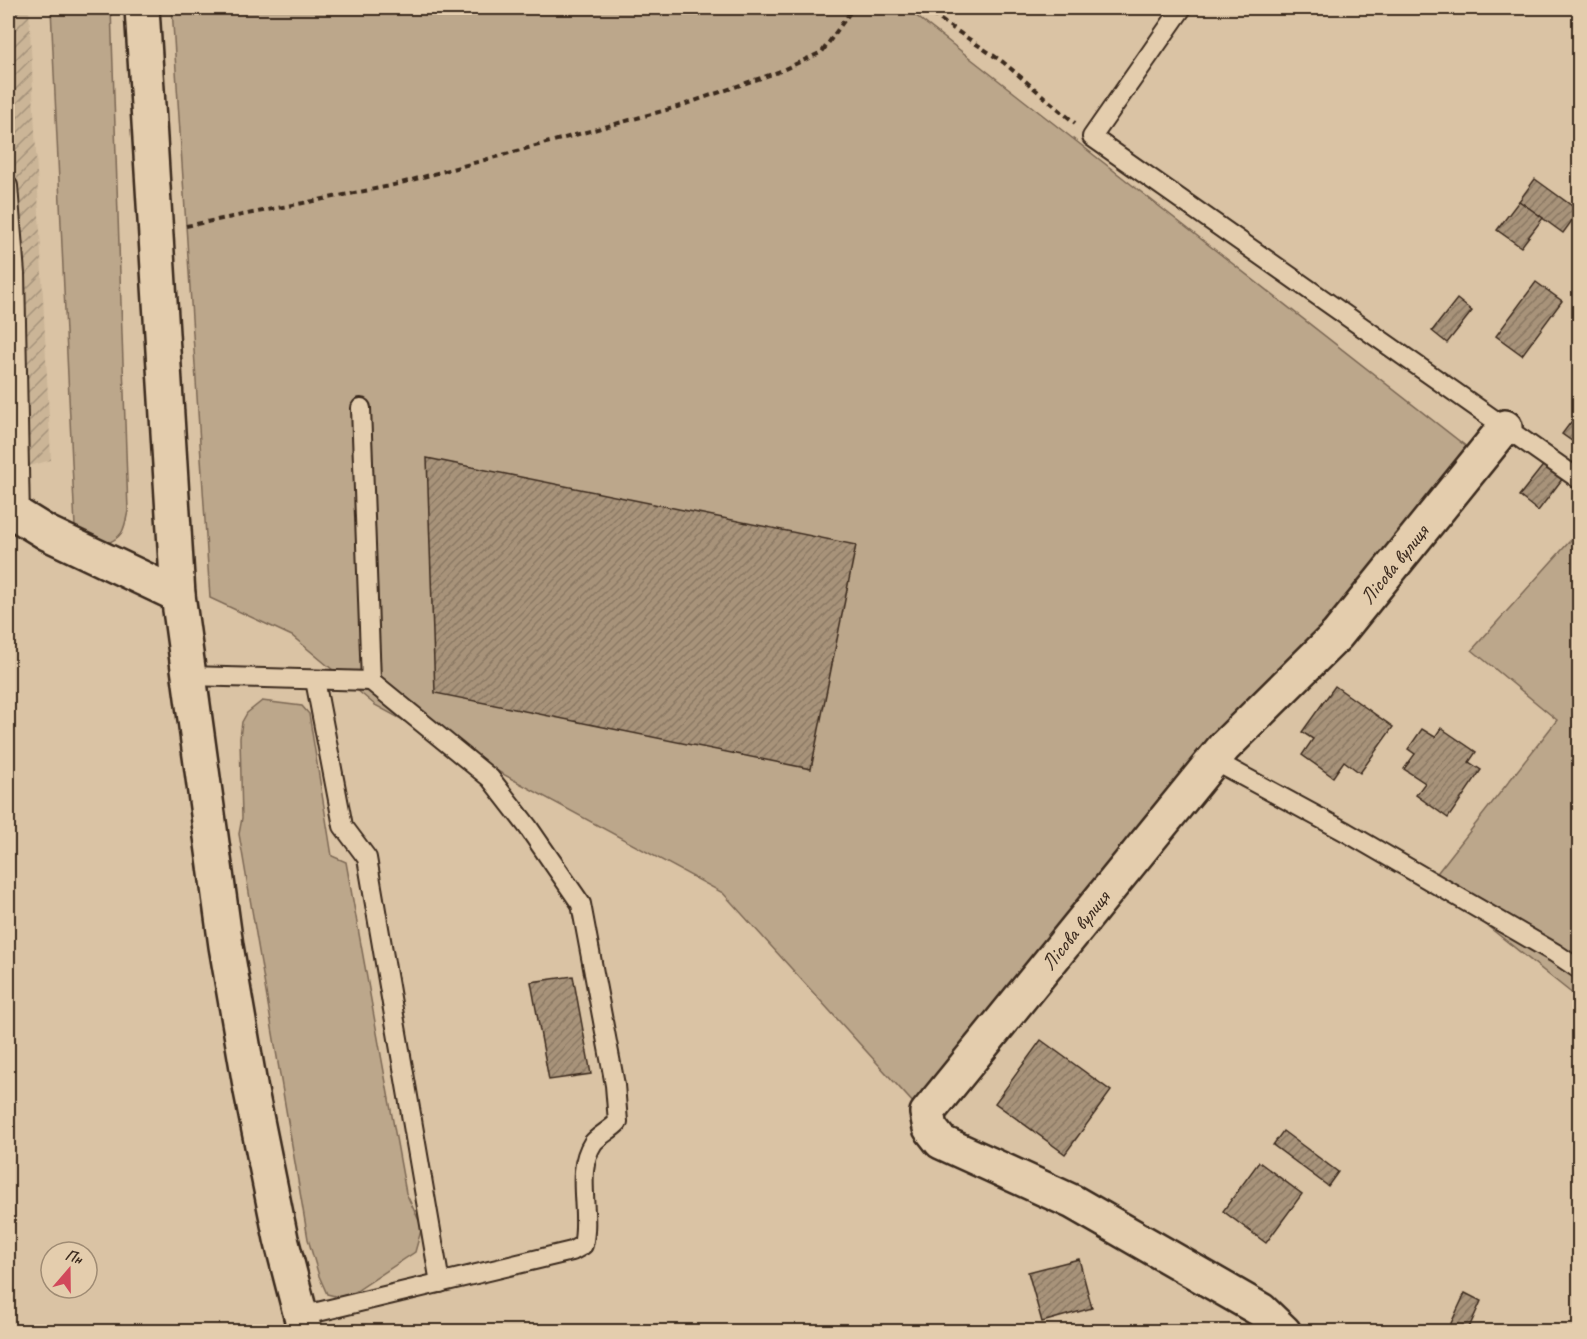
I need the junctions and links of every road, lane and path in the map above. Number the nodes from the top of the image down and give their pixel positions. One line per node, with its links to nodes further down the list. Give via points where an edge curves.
1 (142, 8): 7 (main road)
2 (853, 8): 7 (path, via 822,52 677,108 390,186)
3 (923, 8): 5 (path, via 1003,62)
4 (1182, 8): 5 (lane)
5 (1092, 137): 9 (lane)
6 (8, 186): 11 (lane, via 15,274)
7 (156, 232): 12 (main road)
8 (361, 408): 15 (lane)
9 (1505, 427): 10 (lane); 16 (main road, Лісова вулиця, via 1337,635)
10 (1580, 480)
11 (14, 513): 12 (main road, via 47,533)
12 (178, 595): 13 (main road)
13 (189, 676): 14 (lane); 19 (main road, via 226,946 281,1239)
14 (315, 680): 15 (lane); 18 (lane, via 343,826 367,858)
15 (371, 681): 18 (lane, via 490,778 581,904 615,1085 618,1122 594,1141 584,1163 584,1245)
16 (1213, 760): 17 (lane, via 1356,838); 20 (main road, Лісова вулиця, via 927,1113 930,1128 941,1142 1073,1202 1261,1310)
17 (1580, 970)
18 (440, 1283): 19 (lane)
19 (303, 1324)
20 (1284, 1332)

